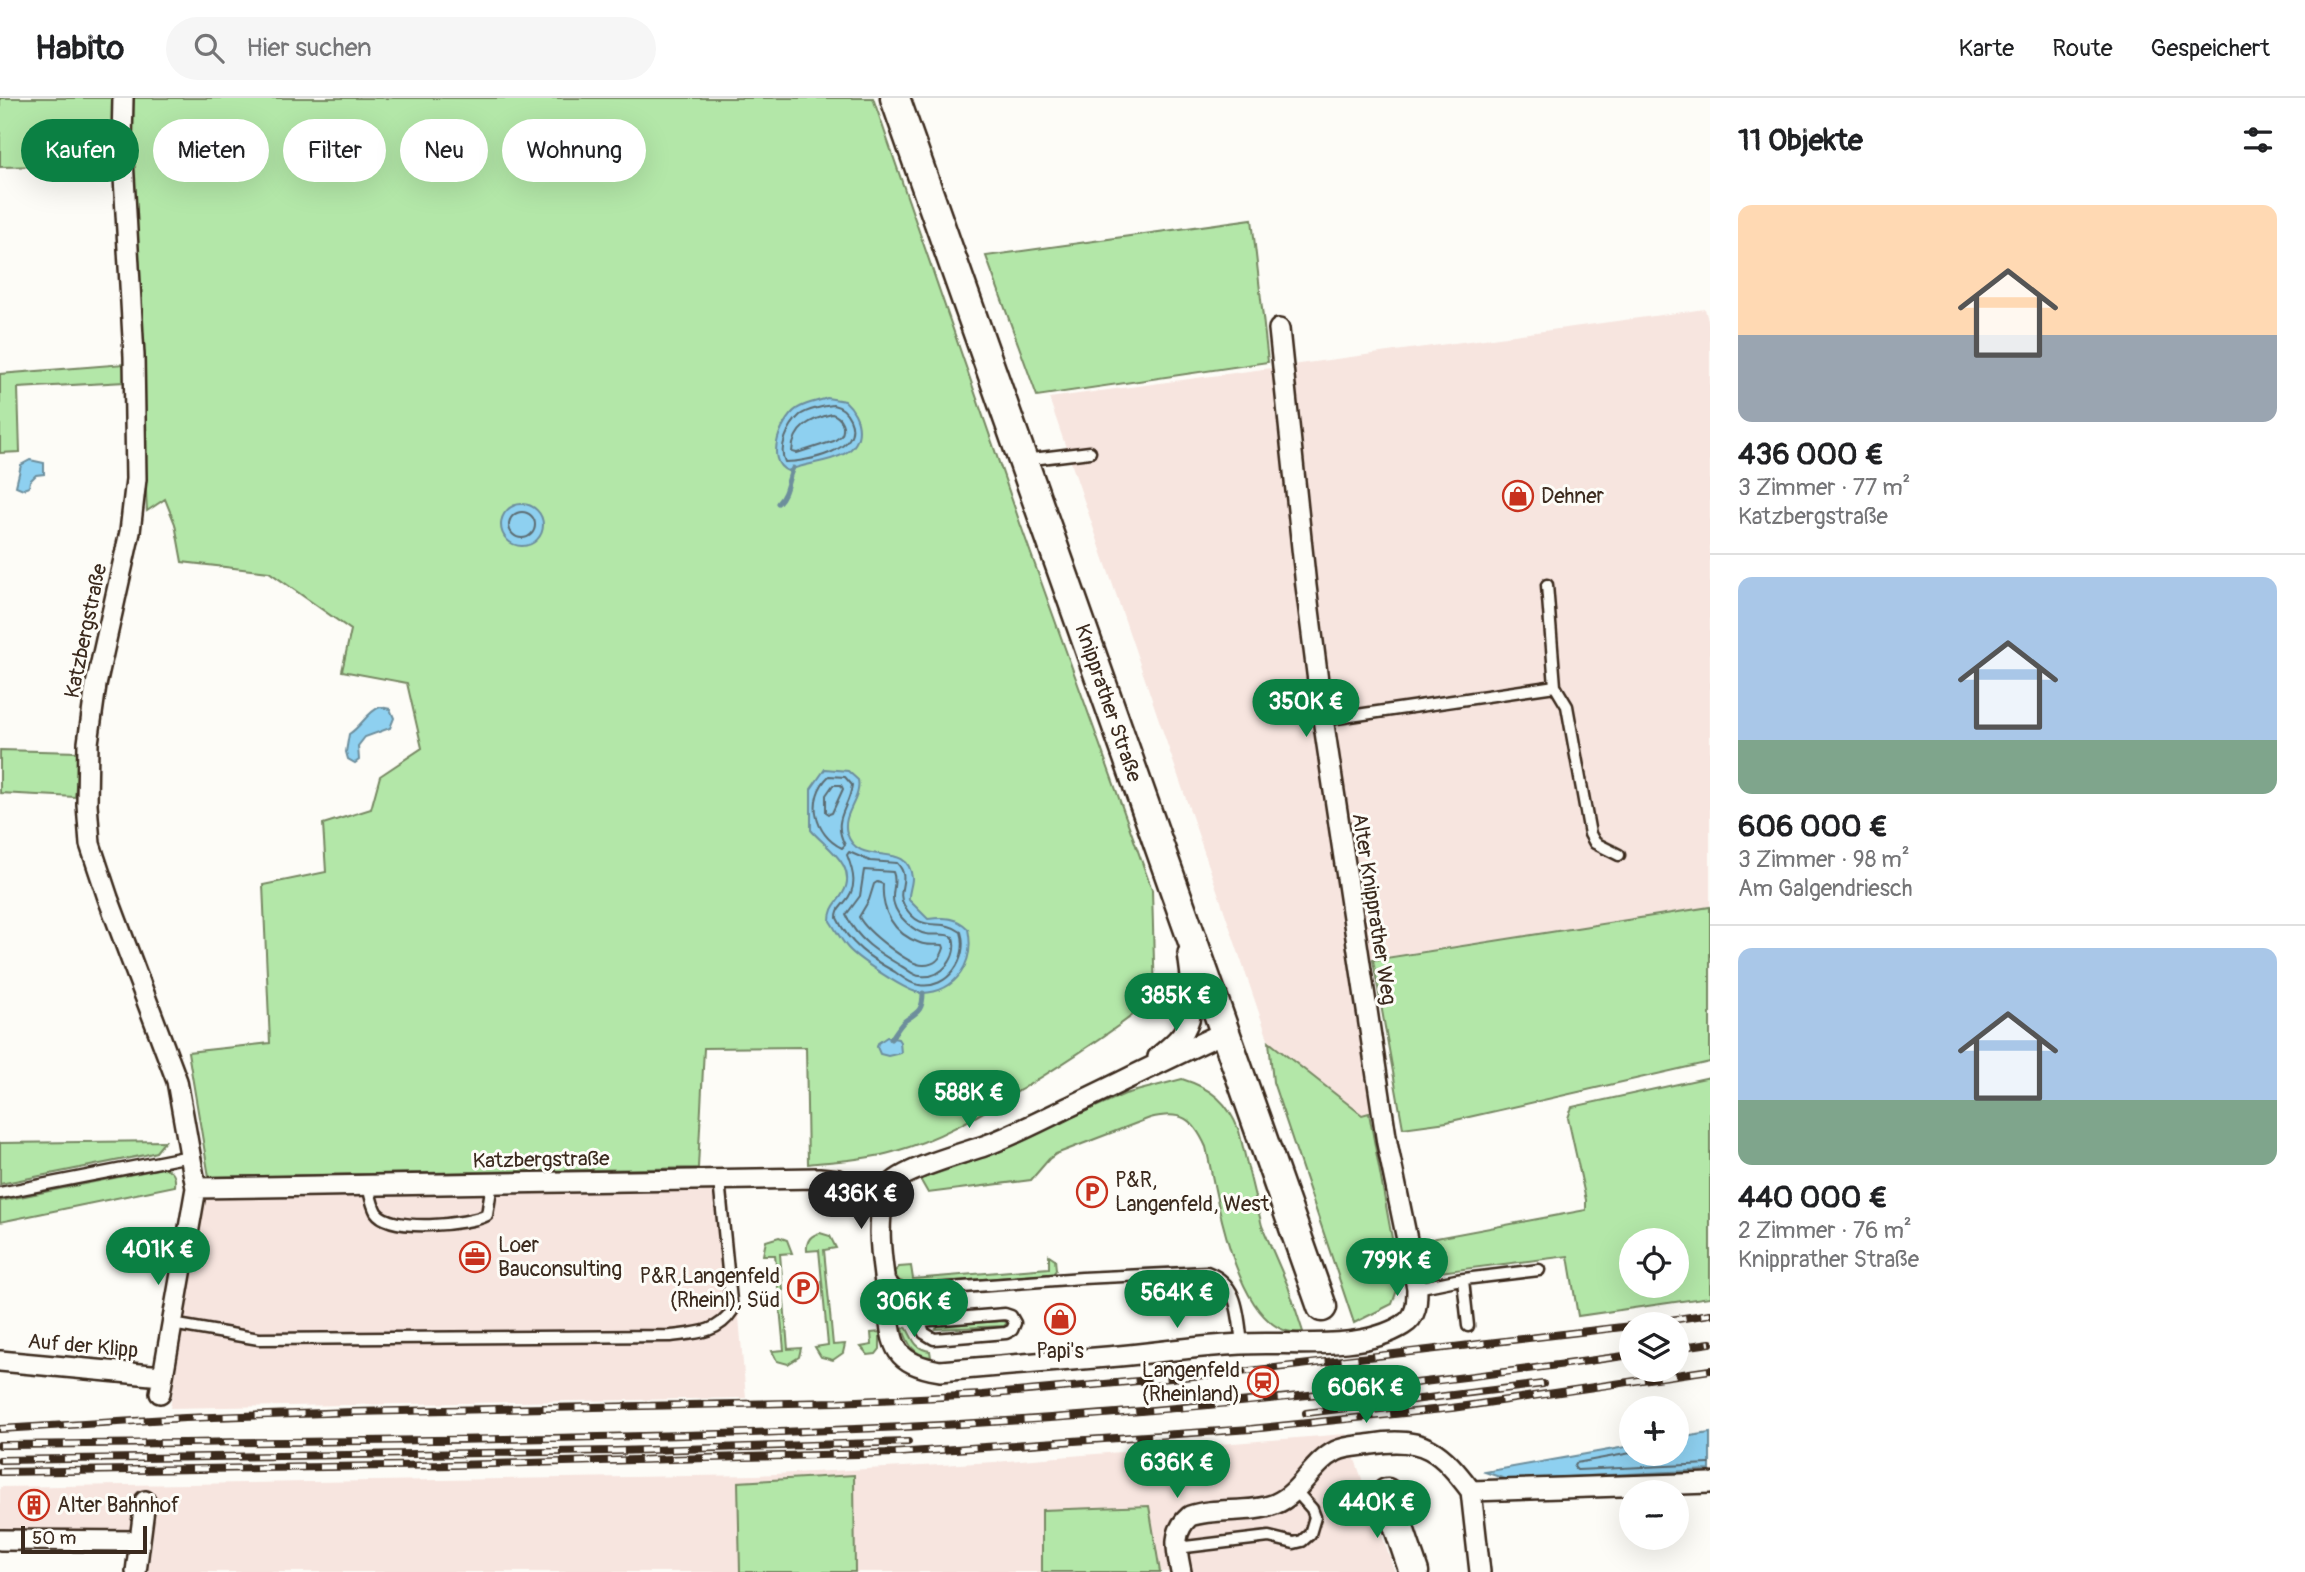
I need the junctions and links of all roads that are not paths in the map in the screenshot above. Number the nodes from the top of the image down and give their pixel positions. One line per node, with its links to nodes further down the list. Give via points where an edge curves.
1 (123, 98): 13 (street, Katzbergstraße, via 136,478 130,531 96,685 88,743 87,804 90,844 107,898 177,1081)
2 (895, 98): 5 (main road, Knipprather Straße)
3 (1279, 329): 8 (street, Alter Knipprather Weg)
4 (1090, 452): 5 (lane)
5 (1023, 460): 10 (main road, Knipprather Straße)
6 (1547, 585): 7 (lane)
7 (1555, 686): 8 (lane); 9 (lane, via 1567,706 1590,834 1595,843)
8 (1323, 720): 23 (street, Alter Knipprather Weg, via 1387,1143)
9 (1619, 855)
10 (1184, 916): 11 (main road, Knipprather Straße); 12 (street, via 1190,1016 1185,1031)
11 (1225, 1032): 12 (street); 25 (main road, Knipprather Straße)
12 (1145, 1070): 19 (street, via 991,1143 911,1172 893,1182)
13 (190, 1156): 17 (street, Katzbergstraße); 18 (lane)
14 (719, 1180): 15 (street, Katzbergstraße); 19 (street, Katzbergstraße, via 819,1178); 27 (lane, via 732,1311 724,1324 699,1333 259,1339)
15 (492, 1184): 16 (street, Katzbergstraße); 16 (lane, via 487,1215 442,1224 385,1218 377,1213)
16 (368, 1186): 17 (street, Katzbergstraße)
17 (196, 1188): 27 (street, Katzbergstraße)
18 (0, 1193)
19 (884, 1196): 21 (street, via 880,1211)
20 (1539, 1270): 22 (lane)
21 (884, 1272): 24 (lane); 29 (street, via 893,1341 905,1360 919,1368 940,1371)
22 (1463, 1280): 23 (lane); 28 (lane)
23 (1417, 1288): 29 (street, Alter Knipprather Weg, via 1413,1316 1385,1333 1357,1340)
24 (899, 1290): 26 (lane); 29 (lane, via 1207,1272 1231,1289)
25 (1322, 1307)
26 (919, 1321): 26 (lane, via 924,1334 934,1339 1006,1333 1015,1323 1005,1314)
27 (172, 1324): 31 (street, Katzbergstraße)
28 (1468, 1326)
29 (1242, 1344)
30 (0, 1361): 31 (street, Auf der Klipp)
31 (161, 1385)
32 (1710, 1483): 34 (street)
33 (1295, 1490): 34 (street, via 1335,1451 1392,1441 1422,1444 1450,1463); 39 (street, via 1275,1504 1189,1516 1179,1529); 39 (lane, via 1315,1517 1310,1534 1302,1541 1269,1537)
34 (1471, 1491): 43 (street)
35 (1387, 1493): 42 (main road)
36 (145, 1501): 38 (street)
37 (0, 1540): 38 (street)
38 (140, 1541): 40 (street)
39 (1177, 1548): 41 (street)
40 (136, 1572)
41 (1181, 1572)
42 (1414, 1572)
43 (1480, 1572)

